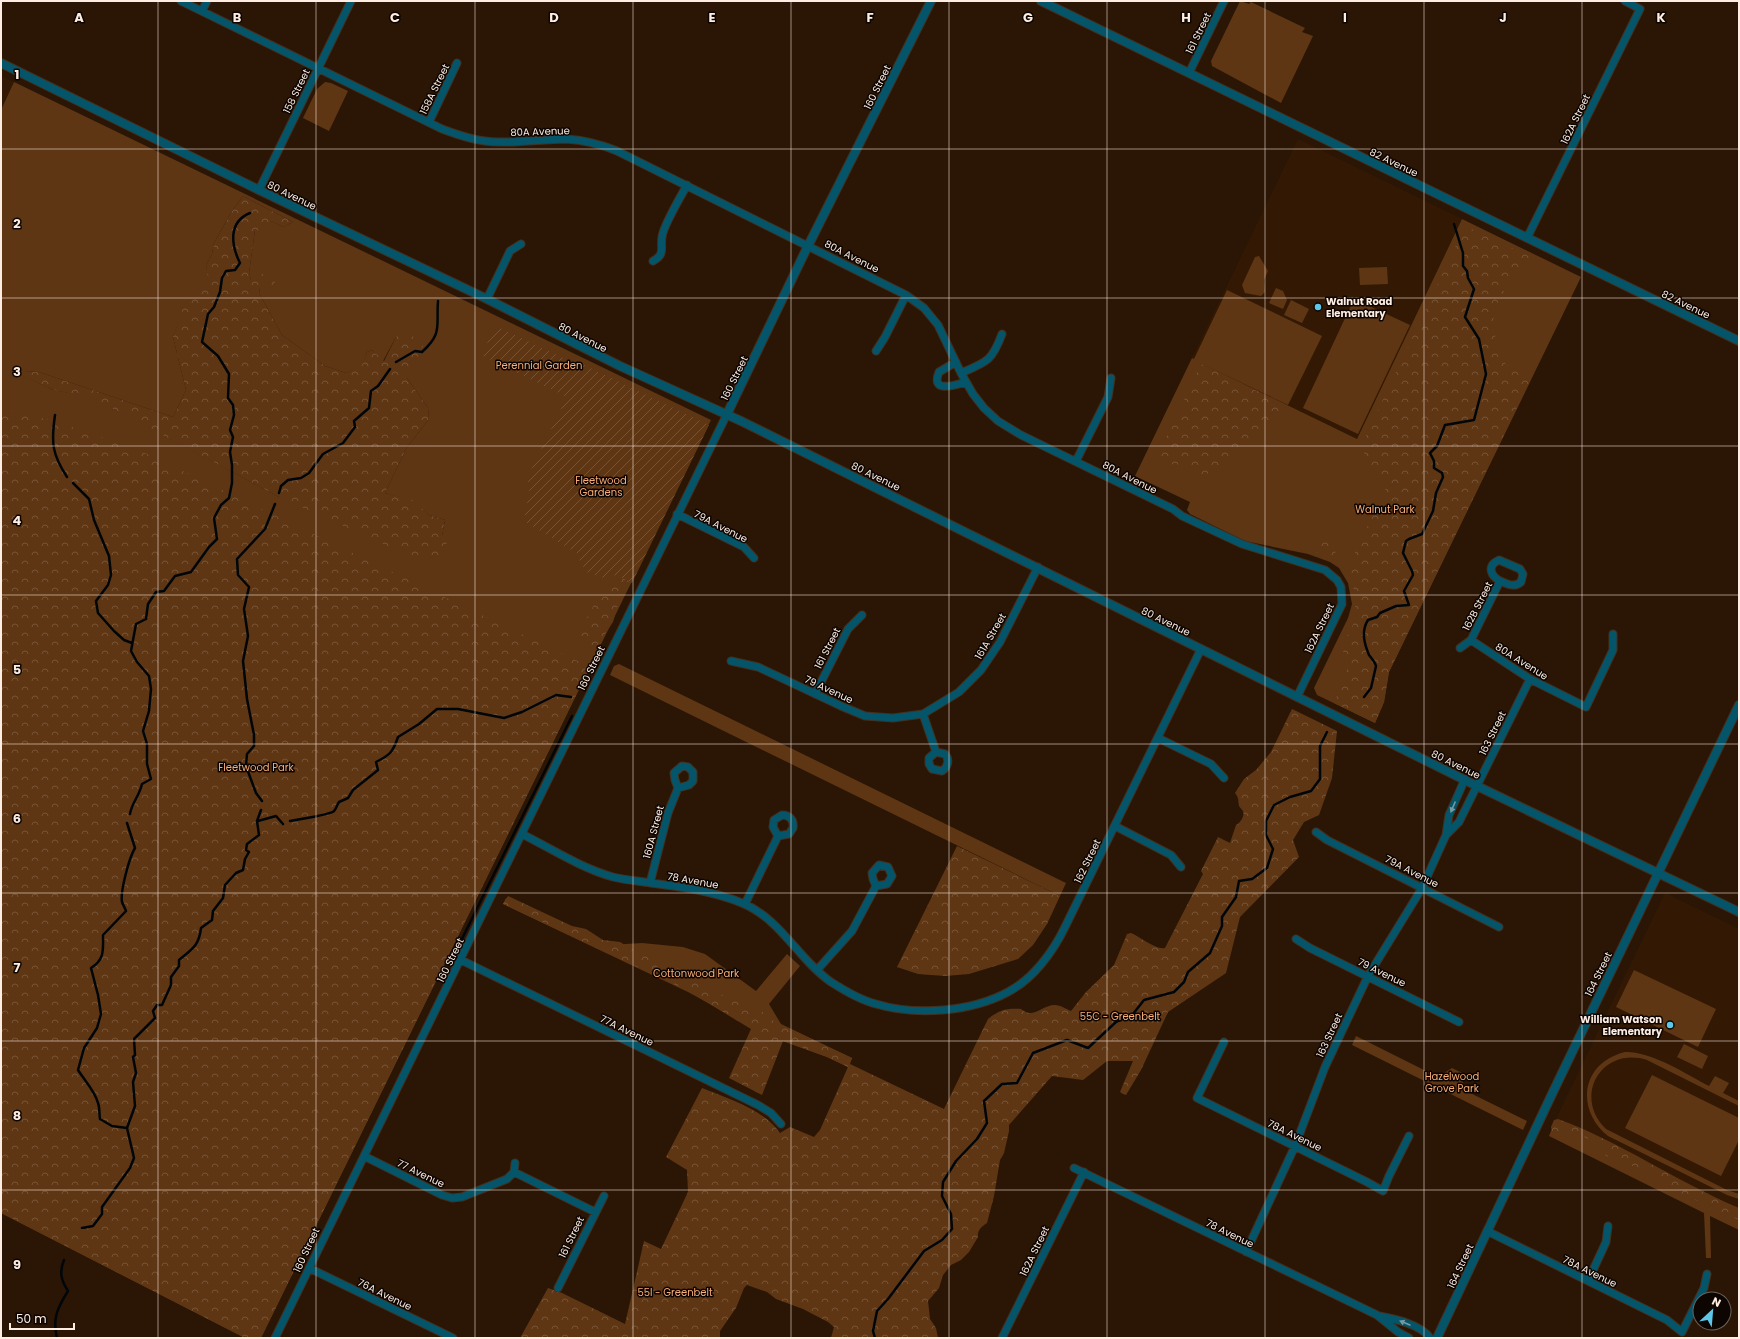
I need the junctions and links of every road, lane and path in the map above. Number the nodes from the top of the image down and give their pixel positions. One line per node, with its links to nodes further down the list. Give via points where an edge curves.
1 (181, 1): 8 (street, 80A Avenue)
2 (207, 1): 8 (street)
3 (351, 1): 11 (street, 158 Street)
4 (1041, 1): 12 (street, 82 Avenue)
5 (1224, 1): 12 (street, 161 Street)
6 (1625, 1): 16 (street, 162A Street, via 1640,9)
7 (929, 3): 18 (street, 160 Street)
8 (202, 11): 11 (street, 80A Avenue)
9 (1, 63): 15 (street, 80 Avenue)
10 (457, 63): 13 (street, 158A Street)
11 (318, 69): 13 (street, 80A Avenue); 15 (street, 158 Street)
12 (1189, 72): 16 (street, 82 Avenue)
13 (429, 122): 14 (street, 80A Avenue, via 457,135 486,141 587,141 617,151)
14 (686, 185): 18 (street, 80A Avenue); 19 (street, via 663,232 662,252 659,258)
15 (259, 190): 21 (street, 80 Avenue)
16 (1527, 238): 23 (street, 82 Avenue)
17 (521, 244): 21 (street, via 510,251)
18 (808, 246): 20 (street, 80A Avenue); 29 (street, 160 Street)
19 (653, 261)
20 (906, 295): 24 (street); 25 (street, 80A Avenue, via 924,308 934,321)
21 (487, 299): 29 (street, 80 Avenue, via 620,366)
22 (1002, 334): 26 (street, via 990,358)
23 (1739, 342)
24 (876, 351)
25 (956, 362): 26 (street, 80A Avenue); 28 (street, via 939,372 938,383 947,387)
26 (961, 373): 28 (street, 80A Avenue)
27 (1111, 378): 30 (street, via 1108,397)
28 (966, 382): 30 (street, 80A Avenue, via 984,408 998,421)
29 (727, 414): 31 (street, 160 Street); 34 (street, 80 Avenue)
30 (1076, 461): 33 (street, 80A Avenue, via 1242,544)
31 (678, 514): 32 (street, 79A Avenue, via 744,547); 55 (street, 160 Street)
32 (754, 558)
33 (1304, 562): 44 (street, 162A Street, via 1332,574 1341,588 1343,599 1340,612)
34 (1038, 567): 40 (street, 80 Avenue); 46 (street, 161A Street, via 1000,642 981,670 958,692)
35 (1500, 581): 35 (street, 162B Street, via 1515,586 1521,582 1523,574 1520,569 1499,560 1492,565 1491,571 1493,577); 38 (street, 162B Street)
36 (862, 615): 43 (street, 161 Street, via 848,629)
37 (1613, 634): 42 (street, 80A Avenue, via 1613,650 1586,707)
38 (1471, 640): 39 (street); 42 (street, 80A Avenue)
39 (1460, 648)
40 (1201, 650): 44 (street, 80 Avenue); 47 (street, 162 Street)
41 (731, 661): 43 (street, 79 Avenue, via 758,666)
42 (1530, 680): 51 (street, 163 Street)
43 (815, 694): 46 (street, 79 Avenue, via 865,716 893,718)
44 (1297, 697): 50 (street, 80 Avenue)
45 (1739, 705): 59 (street, 164 Street)
46 (923, 714): 48 (street)
47 (1158, 738): 49 (street, via 1211,764); 53 (street, 162 Street)
48 (936, 752)
49 (1224, 778)
50 (1465, 780): 51 (street, 80 Avenue); 56 (street, 163 Street, one-way to 56, via 1449,815)
51 (1477, 786): 56 (street, 163 Street, via 1459,822); 59 (street, 80 Avenue)
52 (678, 788): 60 (street, 160A Street, via 668,813)
53 (1115, 826): 58 (street, via 1171,856); 70 (street, 162 Street, via 1060,938 1031,973 1008,992 993,999 970,1006)
54 (1316, 832): 62 (street, 79A Avenue)
55 (522, 834): 60 (street, 78 Avenue, via 602,873); 67 (street, 160 Street)
56 (1446, 835): 62 (street, 163 Street)
57 (778, 836): 63 (street)
58 (1181, 867)
59 (1658, 873): 64 (street, 80 Avenue); 84 (street, 164 Street)
60 (650, 883): 63 (street, 78 Avenue, via 715,893)
61 (876, 886): 68 (street, via 852,931)
62 (1422, 888): 65 (street, 79A Avenue); 69 (street, 163 Street)
63 (745, 904): 68 (street, 78 Avenue, via 782,931)
64 (1739, 912)
65 (1499, 927)
66 (1296, 939): 69 (street, 79 Avenue)
67 (461, 960): 73 (street, 77A Avenue, via 758,1104); 76 (street, 160 Street)
68 (817, 970): 70 (street, 78 Avenue, via 845,990 874,1004 909,1011)
69 (1368, 976): 71 (street, 79 Avenue); 75 (street, 163 Street, via 1325,1067)
70 (928, 1010)
71 (1459, 1022)
72 (1224, 1042): 75 (street, 78A Avenue, via 1198,1098)
73 (781, 1124)
74 (1409, 1136): 75 (street, 78A Avenue, via 1384,1191)
75 (1295, 1146): 85 (street, 163 Street)
76 (364, 1156): 79 (street, 77 Avenue, via 452,1198 462,1197 506,1179); 86 (street, 160 Street)
77 (515, 1163): 79 (street)
78 (1074, 1168): 80 (street, 78 Avenue)
79 (514, 1172): 82 (street)
80 (1084, 1172): 85 (street, 78 Avenue); 93 (street, 162A Street)
81 (604, 1196): 82 (street, 161 Street)
82 (595, 1212): 89 (street, 161 Street)
83 (1608, 1226): 88 (street, via 1606,1242)
84 (1487, 1231): 88 (street, 78A Avenue); 96 (street, 164 Street)
85 (1246, 1252): 90 (street, 78 Avenue)
86 (309, 1268): 91 (street, 160 Street); 92 (street, 76A Avenue)
87 (1707, 1274): 88 (street, 78A Avenue, via 1704,1288 1682,1332 1667,1320)
88 (1588, 1281)
89 (558, 1288)
90 (1377, 1315): 94 (street, 78 Avenue); 95 (street, 78 Avenue, one-way to 90, via 1403,1321)
91 (275, 1338)
92 (453, 1338)
93 (1002, 1338)
94 (1409, 1338)
95 (1430, 1338)
96 (1437, 1338)

